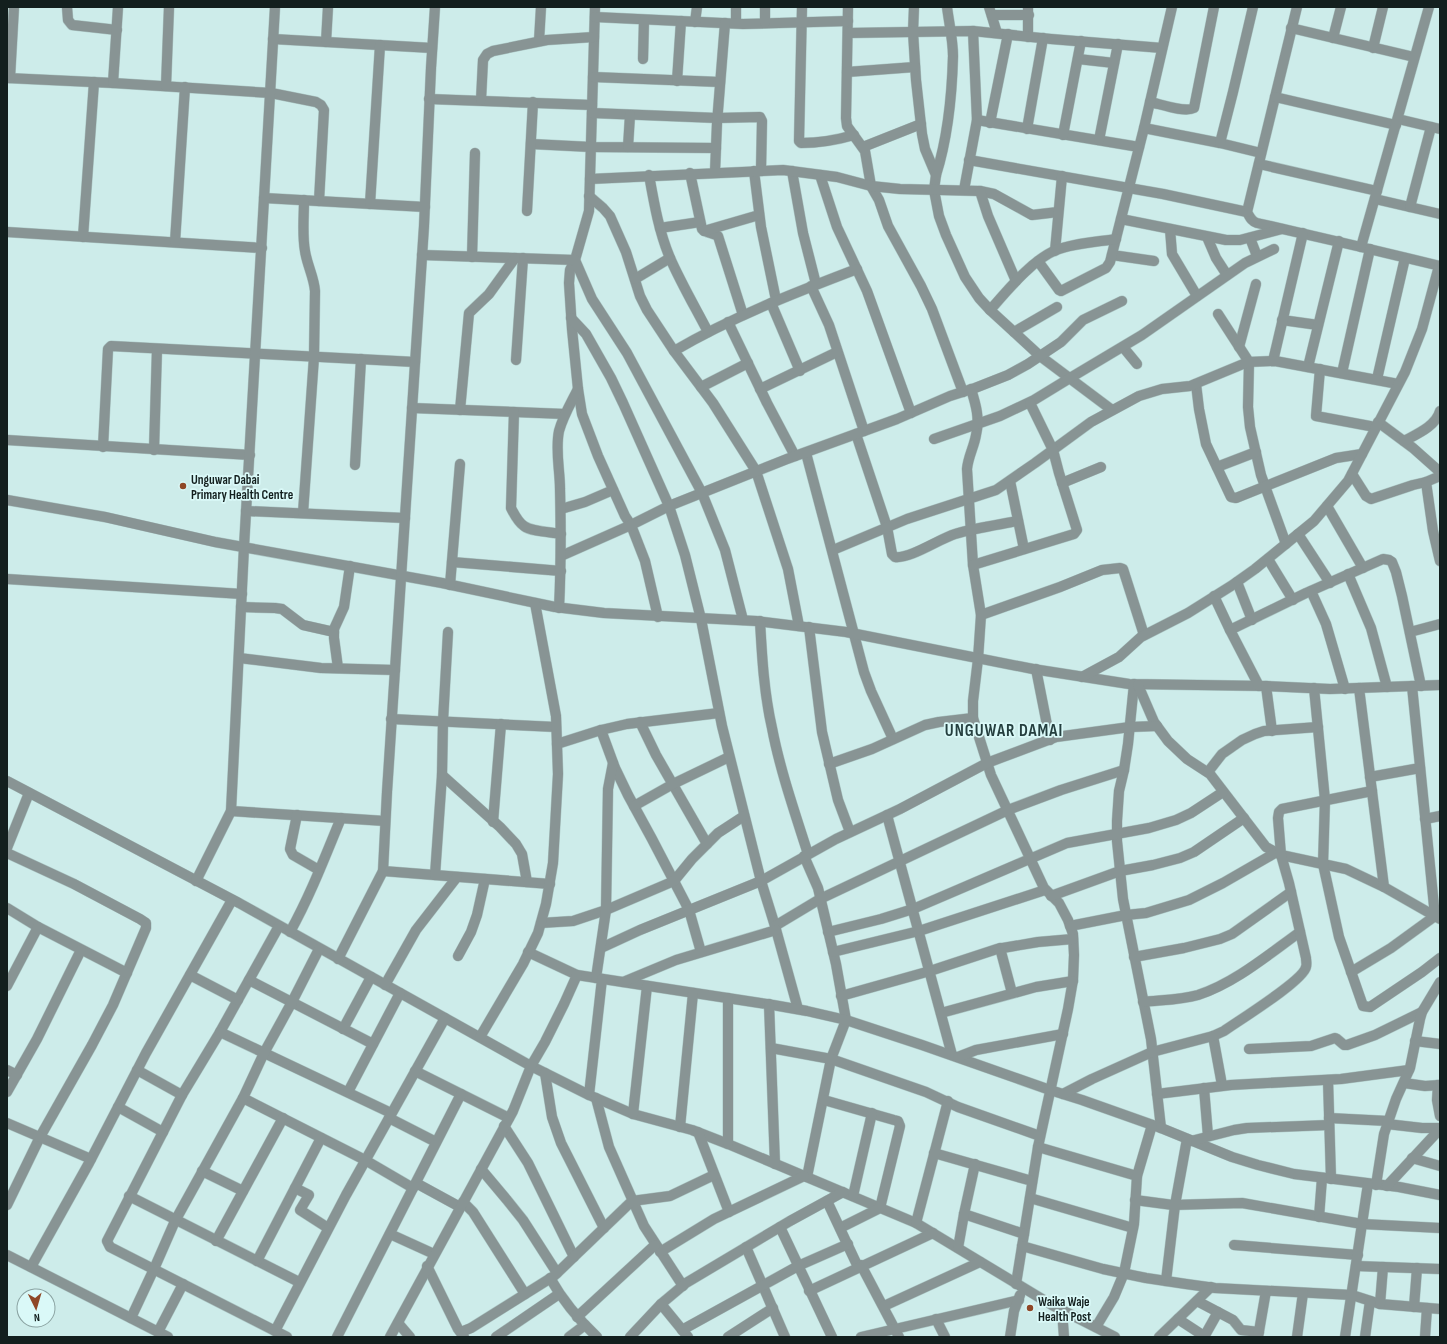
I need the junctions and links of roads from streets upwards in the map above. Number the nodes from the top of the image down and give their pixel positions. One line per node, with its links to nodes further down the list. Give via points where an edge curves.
1 (14, 7): 62 (street)
2 (67, 7): 35 (street, via 68,20 72,25)
3 (118, 7): 35 (street)
4 (169, 7): 67 (street)
5 (275, 7): 46 (street)
6 (328, 7): 49 (street)
7 (435, 7): 52 (street)
8 (541, 7): 47 (street)
9 (697, 7): 29 (street)
10 (736, 7): 32 (street)
11 (765, 7): 33 (street)
12 (802, 7): 31 (street)
13 (848, 7): 28 (street)
14 (914, 7): 38 (street)
15 (947, 7): 36 (street)
16 (1172, 7): 53 (street)
17 (1214, 7): 74 (street, via 1194,108 1183,110)
18 (1253, 7): 88 (street)
19 (1296, 7): 34 (street)
20 (1341, 7): 45 (street)
21 (1383, 7): 54 (street)
22 (1429, 7): 55 (street)
23 (990, 11): 24 (street); 40 (street)
24 (1028, 11): 43 (street)
25 (595, 12): 26 (street); 42 (street)
26 (644, 20): 27 (street); 56 (street)
27 (681, 21): 29 (street); 63 (street)
28 (848, 21): 31 (street); 39 (street)
29 (695, 22): 30 (street)
30 (724, 23): 32 (street); 65 (street)
31 (802, 23): 33 (street); 85 (street, via 799,143 837,140)
32 (736, 24): 33 (street)
33 (765, 24)
34 (1291, 28): 45 (street); 70 (street)
35 (117, 30): 66 (street)
36 (951, 31): 37 (street); 38 (street); 105 (street, via 953,55 950,103 943,153)
37 (973, 31): 40 (street); 78 (street)
38 (913, 32): 39 (street); 59 (street)
39 (848, 33): 60 (street)
40 (997, 33): 41 (street)
41 (1008, 34): 43 (street); 80 (street)
42 (594, 37): 47 (street); 61 (street)
43 (1028, 37): 44 (street)
44 (1043, 38): 48 (street); 84 (street)
45 (1333, 38): 54 (street)
46 (273, 39): 49 (street); 69 (street)
47 (539, 41): 72 (street, via 493,50 487,54 483,60)
48 (1081, 41): 50 (street); 57 (street)
49 (326, 42): 51 (street)
50 (1118, 44): 53 (street); 58 (street)
51 (380, 45): 52 (street); 118 (street)
52 (432, 48): 71 (street)
53 (1162, 48): 74 (street)
54 (1373, 48): 55 (street)
55 (1414, 57): 79 (street)
56 (643, 59)
57 (1078, 59): 58 (street); 86 (street)
58 (1114, 63): 87 (street)
59 (915, 67): 60 (street); 81 (street)
60 (847, 72): 85 (street, via 846,118 847,126)
61 (593, 77): 63 (street); 75 (street)
62 (8, 78): 64 (street)
63 (677, 81): 65 (street)
64 (94, 82): 66 (street); 133 (street)
65 (720, 82): 77 (street)
66 (113, 83): 67 (street)
67 (166, 86): 68 (street)
68 (185, 87): 69 (street); 137 (street)
69 (271, 93): 115 (street); 117 (street, via 316,102 324,110)
70 (1275, 97): 79 (street); 96 (street)
71 (429, 99): 72 (street); 119 (street)
72 (481, 100): 73 (street)
73 (532, 102): 75 (street); 89 (street)
74 (1150, 102): 82 (street)
75 (592, 109): 76 (street); 90 (street)
76 (630, 115): 77 (street); 91 (street)
77 (717, 118): 94 (street); 99 (street, via 761,118)
78 (976, 120): 80 (street); 97 (street)
79 (1397, 122): 83 (street); 113 (street)
80 (990, 123): 84 (street)
81 (921, 124): 92 (street); 105 (street, via 925,149)
82 (1144, 128): 88 (street); 93 (street)
83 (1436, 128): 120 (street)
84 (1027, 129): 86 (street)
85 (854, 135): 92 (street)
86 (1063, 135): 87 (street)
87 (1099, 140): 93 (street)
88 (1220, 143): 96 (street)
89 (530, 144): 90 (street); 121 (street)
90 (591, 147): 91 (street); 107 (street)
91 (628, 147): 94 (street)
92 (863, 147): 108 (street)
93 (1139, 147): 109 (street)
94 (716, 148): 101 (street)
95 (475, 153): 146 (street)
96 (1261, 153): 98 (street)
97 (969, 160): 106 (street); 111 (street)
98 (1259, 164): 113 (street); 123 (street)
99 (758, 170): 100 (street); 101 (street); 125 (street)
100 (792, 171): 104 (street); 159 (street)
101 (715, 172): 102 (street)
102 (690, 173): 103 (street); 127 (street)
103 (649, 175): 107 (street); 128 (street)
104 (820, 175): 108 (street); 154 (street, via 838,227)
105 (936, 175): 110 (street)
106 (1062, 176): 109 (street); 122 (street)
107 (590, 179): 114 (street)
108 (871, 186): 110 (street); 199 (street, via 888,226 932,309)
109 (1129, 188): 123 (street); 126 (street)
110 (934, 190): 111 (street); 164 (street, via 939,216 965,277)
111 (964, 190): 112 (street)
112 (980, 191): 122 (street, via 994,194 1032,215); 157 (street)
113 (1376, 195): 120 (street); 140 (street)
114 (590, 196): 150 (street, via 589,211); 156 (street, via 610,216)
115 (264, 198): 116 (street); 139 (street)
116 (304, 200): 117 (street); 180 (street, via 305,252 314,281)
117 (319, 201): 118 (street)
118 (370, 204): 119 (street)
119 (425, 207): 143 (street)
120 (1410, 207): 124 (street)
121 (527, 211)
122 (1058, 212): 142 (street)
123 (1247, 212): 130 (street, via 1253,221)
124 (1440, 214)
125 (760, 215): 127 (street); 162 (street)
126 (1121, 219): 129 (street); 135 (street)
127 (702, 227): 128 (street); 166 (street, via 718,236)
128 (660, 228): 148 (street)
129 (1170, 229): 134 (street); 160 (street, via 1172,254)
130 (1284, 229): 132 (street); 136 (street)
131 (7, 232): 133 (street)
132 (1303, 233): 138 (street); 168 (street)
133 (83, 237): 137 (street)
134 (1207, 237): 136 (street, via 1226,240); 155 (street)
135 (1116, 238): 142 (street); 144 (street)
136 (1250, 238): 145 (street)
137 (175, 242): 139 (street)
138 (1339, 242): 140 (street); 170 (street)
139 (262, 248): 178 (street)
140 (1366, 248): 149 (street); 191 (street)
141 (1274, 249): 145 (street)
142 (1055, 251): 151 (street)
143 (422, 255): 146 (street); 184 (street)
144 (1112, 255): 151 (street, via 1106,268 1061,291); 152 (street)
145 (1257, 256): 155 (street)
146 (472, 257): 147 (street)
147 (519, 258): 150 (street); 182 (street); 202 (street, via 490,294 469,313)
148 (670, 258): 156 (street); 171 (street)
149 (1405, 258): 153 (street); 193 (street)
150 (574, 260): 167 (street, via 569,283); 234 (street, via 592,299 627,353)
151 (1038, 261): 157 (street)
152 (1154, 261)
153 (1439, 266): 195 (street, via 1422,329)
154 (857, 269): 159 (street); 206 (street)
155 (1227, 275): 160 (street)
156 (635, 279): 176 (street, via 647,310)
157 (1016, 281): 164 (street)
158 (1256, 284): 174 (street)
159 (814, 285): 162 (street); 177 (street)
160 (1197, 296): 173 (street)
161 (1122, 301): 179 (street, via 1083,320 1067,338)
162 (774, 302): 166 (street); 190 (street)
163 (1057, 307): 172 (street)
164 (990, 310): 172 (street)
165 (1218, 314): 174 (street)
166 (744, 315): 169 (street)
167 (571, 318): 197 (street); 237 (street, via 586,334 611,378)
168 (1282, 320): 170 (street); 183 (street)
169 (728, 322): 171 (street); 186 (street)
170 (1318, 326): 188 (street)
171 (708, 332): 176 (street)
172 (1014, 332): 179 (street)
173 (1123, 346): 187 (street); 192 (street)
174 (1239, 347): 185 (street)
175 (157, 349): 178 (street); 214 (street, via 119,346 108,348); 215 (street)
176 (674, 351): 196 (street)
177 (837, 352): 190 (street); 210 (street)
178 (256, 354): 180 (street); 220 (street)
179 (1040, 356): 192 (street); 199 (street, via 1008,375)
180 (314, 357): 181 (street); 241 (street)
181 (361, 359): 184 (street); 223 (street)
182 (516, 360)
183 (1273, 361): 185 (street); 188 (street)
184 (415, 362): 201 (street)
185 (1249, 362): 194 (street); 217 (street, via 1248,407)
186 (748, 363): 196 (street); 198 (street)
187 (1138, 364)
188 (1308, 366): 189 (street)
189 (1320, 369): 191 (street); 209 (street, via 1316,416)
190 (800, 370): 198 (street)
191 (1342, 373): 193 (street)
192 (1070, 378): 200 (street); 203 (street)
193 (1377, 379): 195 (street)
194 (1196, 384): 203 (street, via 1162,389 1139,396); 225 (street, via 1203,434)
195 (1398, 384): 209 (street)
196 (701, 387): 226 (street)
197 (578, 389): 207 (street); 233 (street, via 582,414)
198 (760, 389): 221 (street)
199 (967, 390): 206 (street); 208 (street, via 978,409)
200 (1030, 403): 208 (street); 216 (street)
201 (412, 408): 202 (street); 242 (street)
202 (460, 410): 204 (street)
203 (1112, 410): 216 (street)
204 (514, 412): 207 (street); 248 (street, via 511,508 524,526 532,530)
205 (1440, 412): 213 (street, via 1434,422 1423,431)
206 (911, 413): 210 (street)
207 (566, 414): 239 (street, via 558,442)
208 (978, 424): 211 (street); 235 (street, via 968,462)
209 (1377, 425): 213 (street); 219 (street)
210 (860, 432): 218 (street); 245 (street)
211 (934, 439)
212 (7, 440): 214 (street)
213 (1404, 441): 227 (street)
214 (103, 447): 215 (street)
215 (154, 450): 220 (street)
216 (1053, 450): 229 (street); 231 (street)
217 (1256, 452): 225 (street); 232 (street)
218 (806, 453): 221 (street); 253 (street)
219 (1362, 454): 228 (street); 232 (street, via 1336,458)
220 (250, 455): 240 (street)
221 (795, 456): 226 (street)
222 (460, 464): 257 (street)
223 (356, 465)
224 (1101, 467): 231 (street)
225 (1217, 468): 232 (street, via 1231,498)
226 (756, 471): 234 (street); 282 (street)
227 (1440, 472): 230 (street)
228 (1352, 474): 230 (street, via 1369,498); 238 (street)
229 (1010, 481): 235 (street, via 996,490); 243 (street)
230 (1426, 482): 247 (street)
231 (1062, 483): 252 (street, via 1077,532)
232 (1265, 486): 250 (street)
233 (613, 490): 239 (street); 244 (street)
234 (702, 492): 237 (street); 278 (street, via 725,550)
235 (970, 498): 245 (street); 246 (street)
236 (7, 500): 251 (street, via 105,517)
237 (669, 506): 244 (street); 277 (street)
238 (1327, 506): 249 (street); 260 (street)
239 (561, 509): 248 (street)
240 (246, 510): 241 (street); 251 (street)
241 (303, 513): 242 (street)
242 (405, 518): 263 (street)
243 (1018, 520): 246 (street); 252 (street)
244 (631, 526): 254 (street); 276 (street, via 645,561)
245 (887, 527): 246 (street, via 895,558); 253 (street)
246 (971, 530): 258 (street)
247 (1436, 530): 256 (street)
248 (561, 534): 254 (street)
249 (1298, 534): 250 (street); 266 (street)
250 (1286, 544): 255 (street)
251 (244, 547): 259 (street); 269 (street)
252 (1024, 549): 258 (street)
253 (833, 550): 287 (street)
254 (561, 556): 261 (street)
255 (1268, 559): 265 (street); 271 (street)
256 (1440, 561)
257 (452, 562): 261 (street); 267 (street)
258 (974, 565): 275 (street)
259 (350, 566): 263 (street); 284 (street, via 344,607)
260 (1363, 568): 262 (street); 286 (street, via 1383,559 1392,562)
261 (561, 571): 274 (street)
262 (1348, 574): 266 (street); 299 (street, via 1372,628)
263 (402, 576): 267 (street); 293 (street)
264 (7, 579): 269 (street)
265 (1236, 582): 270 (street); 279 (street)
266 (1330, 583): 268 (street)
267 (450, 585): 272 (street)
268 (1311, 591): 271 (street); 302 (street, via 1326,624)
269 (242, 594): 273 (street)
270 (1214, 596): 283 (street); 288 (street, via 1188,613)
271 (1293, 600): 279 (street)
272 (535, 603): 274 (street); 310 (street)
273 (241, 607): 284 (street, via 282,609 303,626); 289 (street)
274 (559, 608): 276 (street)
275 (981, 615): 288 (street, via 1102,570 1120,568 1123,569); 290 (street)
276 (658, 617): 277 (street)
277 (701, 618): 278 (street); 303 (street)
278 (743, 620): 280 (street)
279 (1252, 620): 283 (street)
280 (760, 621): 282 (street); 351 (street, via 764,675 772,728)
281 (1440, 624): 286 (street)
282 (804, 627): 287 (street); 321 (street)
283 (1230, 630): 297 (street)
284 (334, 632): 291 (street)
285 (448, 632): 306 (street)
286 (1410, 632): 298 (street)
287 (855, 633): 290 (street); 315 (street, via 864,672)
288 (1144, 635): 294 (street, via 1119,657)
289 (239, 658): 291 (street, via 286,665); 335 (street)
290 (978, 659): 292 (street); 304 (street)
291 (338, 668): 293 (street)
292 (1036, 669): 294 (street); 316 (street)
293 (395, 670): 305 (street)
294 (1082, 677): 295 (street)
295 (1136, 685): 297 (street); 309 (street); 311 (street)
296 (1440, 685): 298 (street)
297 (1263, 686): 300 (street); 314 (street)
298 (1417, 686): 299 (street); 322 (street)
299 (1387, 687): 301 (street)
300 (1314, 688): 302 (street); 312 (street)
301 (1359, 688): 302 (street); 326 (street)
302 (1345, 689)
303 (719, 713): 307 (street); 318 (street)
304 (973, 718): 315 (street, via 925,725); 320 (street)
305 (392, 719): 306 (street); 343 (street)
306 (443, 722): 308 (street); 325 (street)
307 (640, 722): 313 (street); 328 (street)
308 (501, 724): 310 (street); 344 (street)
309 (1157, 726): 311 (street); 324 (street, via 1168,741)
310 (556, 727): 317 (street)
311 (1130, 727): 316 (street, via 1072,734); 323 (street)
312 (1318, 727): 314 (street); 332 (street)
313 (601, 730): 317 (street); 319 (street)
314 (1272, 731): 324 (street, via 1264,731 1242,740 1218,757)
315 (893, 739): 321 (street)
316 (1050, 740): 320 (street)
317 (557, 744): 365 (street, via 558,774)
318 (730, 756): 328 (street); 338 (street)
319 (613, 763): 333 (street); 373 (street, via 608,789)
320 (987, 763): 334 (street); 337 (street)
321 (829, 764): 345 (street, via 838,800)
322 (1420, 768): 326 (street); 342 (street)
323 (1124, 770): 334 (street); 346 (street)
324 (1208, 772): 331 (street)
325 (442, 775): 344 (street); 358 (street)
326 (1370, 777): 329 (street)
327 (7, 781): 330 (street)
328 (673, 784): 333 (street); 347 (street)
329 (1372, 791): 332 (street); 366 (street)
330 (29, 792): 348 (street); 361 (street)
331 (1224, 792): 341 (street); 346 (street, via 1176,820 1149,828)
332 (1325, 800): 350 (street, via 1282,809 1279,812); 354 (street)
333 (634, 806): 362 (street)
334 (1008, 810): 352 (street); 353 (street)
335 (231, 811): 336 (street); 361 (street)
336 (297, 815): 340 (street); 355 (street, via 290,853)
337 (887, 815): 345 (street); 353 (street)
338 (744, 816): 347 (street, via 718,833); 363 (street)
339 (1440, 816): 342 (street)
340 (341, 818): 343 (street); 355 (street)
341 (1244, 818): 350 (street, via 1266,847); 357 (street, via 1187,855)
342 (1426, 819): 376 (street)
343 (385, 821): 356 (street)
344 (494, 822): 364 (street, via 516,844 522,854)
345 (850, 832): 351 (street)
346 (1117, 833): 352 (street, via 1067,843); 357 (street)
347 (707, 844): 362 (street)
348 (7, 848)
349 (7, 853): 400 (street, via 74,884 146,923)
350 (1278, 854): 354 (street); 367 (street); 375 (street, via 1189,900 1146,913)
351 (806, 855): 363 (street); 370 (street)
352 (1030, 858): 368 (street); 372 (street)
353 (900, 862): 370 (street); 372 (street)
354 (1323, 864): 366 (street, via 1346,869); 399 (street, via 1339,937)
355 (319, 870): 383 (street)
356 (383, 871): 358 (street); 397 (street)
357 (1120, 871): 368 (street); 375 (street)
358 (435, 875): 359 (street)
359 (457, 877): 360 (street); 409 (street, via 416,930)
360 (485, 879): 364 (street); 394 (street, via 477,915)
361 (196, 881): 369 (street)
362 (674, 881): 373 (street); 374 (street)
363 (761, 881): 374 (street); 381 (street)
364 (527, 882): 365 (street)
365 (550, 884): 377 (street)
366 (1384, 887): 376 (street)
367 (1291, 892): 385 (street); 395 (street, via 1232,934 1220,939)
368 (1048, 893): 379 (street, via 1063,909); 382 (street)
369 (232, 900): 378 (street); 401 (street)
370 (820, 900): 381 (street); 384 (street)
371 (7, 908): 380 (street)
372 (913, 909): 382 (street); 384 (street)
373 (606, 910): 377 (street, via 573,920); 388 (street)
374 (690, 910): 388 (street); 392 (street)
375 (1126, 915): 379 (street); 395 (street)
376 (1437, 918): 399 (street)
377 (540, 924): 391 (street)
378 (279, 926): 383 (street); 405 (street)
379 (1070, 926): 386 (street)
380 (38, 927): 390 (street); 410 (street)
381 (776, 928): 392 (street); 421 (street)
382 (919, 930): 393 (street); 398 (street)
383 (290, 932): 387 (street)
384 (828, 932): 393 (street)
385 (1300, 932): 419 (street, via 1246,970 1198,995); 429 (street, via 1306,967 1302,974 1284,990)
386 (1073, 940): 389 (street); 406 (street)
387 (319, 948): 397 (street); 418 (street)
388 (601, 948): 404 (street)
389 (1000, 948): 398 (street); 414 (street)
390 (81, 950): 400 (street); 446 (street)
391 (528, 952): 402 (street); 430 (street)
392 (701, 952): 407 (street)
393 (833, 952): 415 (street)
394 (458, 956)
395 (1134, 957): 419 (street)
396 (1440, 958): 399 (street, via 1367,1007 1363,1006)
397 (338, 959): 403 (street)
398 (930, 971): 415 (street); 423 (street)
399 (1351, 972)
400 (127, 973): 480 (street, via 92,1045)
401 (190, 975): 417 (street); 442 (street)
402 (577, 975): 404 (street); 440 (street)
403 (371, 977): 409 (street); 426 (street)
404 (599, 978): 407 (street); 459 (street)
405 (249, 980): 417 (street); 418 (street)
406 (1073, 981): 414 (street); 428 (street)
407 (622, 982): 411 (street)
408 (1440, 982): 422 (street)
409 (385, 985): 412 (street)
410 (7, 986)
411 (647, 986): 413 (street); 465 (street)
412 (400, 993): 424 (street); 432 (street)
413 (692, 993): 416 (street); 473 (street)
414 (1012, 994): 423 (street)
415 (841, 996): 425 (street)
416 (728, 998): 420 (street); 484 (street)
417 (238, 1000): 427 (street)
418 (292, 1002): 426 (street); 437 (street)
419 (1143, 1002): 436 (street)
420 (769, 1004): 421 (street); 434 (street)
421 (798, 1009): 425 (street)
422 (1422, 1012): 431 (street); 435 (street, via 1375,1036 1347,1045 1335,1038 1311,1046)
423 (941, 1013): 438 (street)
424 (445, 1018): 430 (street); 444 (street)
425 (846, 1020): 438 (street); 439 (street)
426 (343, 1028): 432 (street)
427 (220, 1032): 437 (street); 458 (street)
428 (1063, 1034): 438 (street); 452 (street)
429 (1213, 1036): 436 (street); 449 (street)
430 (480, 1037): 440 (street)
431 (1415, 1041): 433 (street); 443 (street)
432 (373, 1044): 454 (street)
433 (1440, 1044)
434 (771, 1048): 439 (street); 490 (street)
435 (1249, 1049)
436 (1152, 1052): 456 (street); 457 (street)
437 (264, 1053): 454 (street); 460 (street)
438 (955, 1056): 452 (street)
439 (831, 1059): 461 (street); 462 (street)
440 (531, 1066): 445 (street); 470 (street)
441 (7, 1070): 446 (street)
442 (137, 1070): 458 (street); 463 (street)
443 (1409, 1070): 447 (street); 448 (street)
444 (415, 1071): 455 (street); 466 (street)
445 (544, 1073): 459 (street); 526 (street, via 552,1117 561,1143)
446 (17, 1075): 453 (street)
447 (1328, 1080): 449 (street); 469 (street)
448 (1404, 1083): 450 (street); 471 (street)
449 (1222, 1085): 451 (street)
450 (1439, 1085): 467 (street, via 1437,1100)
451 (1204, 1088): 457 (street); 479 (street)
452 (1050, 1090): 456 (street); 478 (street)
453 (7, 1092)
454 (348, 1092): 466 (street)
455 (461, 1094): 470 (street); 483 (street)
456 (1063, 1094): 474 (street)
457 (1157, 1094): 474 (street)
458 (182, 1095): 476 (street)
459 (592, 1096): 465 (street); 513 (street, via 609,1148)
460 (243, 1098): 468 (street); 494 (street)
461 (824, 1100): 464 (street); 496 (street)
462 (948, 1102): 478 (street); 486 (street)
463 (118, 1107): 476 (street); 488 (street)
464 (872, 1113): 509 (street); 517 (street, via 898,1121 900,1126)
465 (633, 1114): 473 (street)
466 (390, 1115): 483 (street); 489 (street)
467 (1440, 1116)
468 (284, 1118): 481 (street); 505 (street)
469 (1329, 1121): 471 (street); 479 (street, via 1247,1128); 498 (street)
470 (507, 1122): 493 (street); 543 (street)
471 (1388, 1122): 475 (street, via 1422,1128); 500 (street)
472 (7, 1123): 480 (street)
473 (680, 1127): 477 (street)
474 (1157, 1127): 482 (street); 497 (street)
475 (1440, 1128): 487 (street)
476 (163, 1132): 508 (street)
477 (698, 1132): 484 (street); 495 (street)
478 (1040, 1136): 485 (street)
479 (1208, 1136): 482 (street)
480 (40, 1138): 488 (street); 503 (street)
481 (321, 1138): 489 (street); 504 (street)
482 (1189, 1140): 498 (street, via 1258,1165 1294,1174); 516 (street)
483 (436, 1142): 501 (street)
484 (728, 1144): 490 (street)
485 (1038, 1147): 497 (street); 499 (street)
486 (934, 1153): 491 (street); 522 (street)
487 (1412, 1158): 492 (street); 502 (street)
488 (91, 1159): 550 (street)
489 (365, 1160): 501 (street); 525 (street)
490 (775, 1164): 496 (street)
491 (976, 1164): 499 (street); 519 (street)
492 (1440, 1166)
493 (481, 1169): 515 (street); 556 (street, via 522,1220)
494 (202, 1171): 505 (street); 521 (street)
495 (714, 1175): 513 (street, via 670,1196); 518 (street)
496 (806, 1176): 506 (street); 518 (street)
497 (1137, 1176): 512 (street)
498 (1327, 1178): 500 (street); 520 (street)
499 (1032, 1181): 510 (street)
500 (1372, 1184): 502 (street); 523 (street)
501 (414, 1186): 515 (street); 531 (street)
502 (1387, 1186): 507 (street)
503 (11, 1188): 514 (street)
504 (295, 1188): 525 (street, via 309,1195 300,1210); 544 (street)
505 (243, 1191): 533 (street)
506 (843, 1192): 509 (street); 511 (street)
507 (1440, 1195)
508 (129, 1196): 521 (street); 553 (street, via 107,1241 110,1247)
509 (853, 1196): 517 (street)
510 (1030, 1198): 528 (street); 532 (street)
511 (827, 1200): 524 (street); 527 (street)
512 (1135, 1200): 516 (street); 528 (street)
513 (632, 1201): 526 (street); 538 (street)
514 (7, 1205)
515 (461, 1205): 540 (street); 567 (street, via 473,1212)
516 (1175, 1205): 520 (street, via 1242,1203); 557 (street)
517 (880, 1208): 522 (street); 527 (street)
518 (729, 1212): 538 (street)
519 (964, 1214): 532 (street); 539 (street)
520 (1319, 1217): 523 (street)
521 (175, 1220): 533 (street); 553 (street)
522 (916, 1223): 530 (street)
523 (1362, 1224): 529 (street); 542 (street)
524 (780, 1227): 537 (street); 547 (street)
525 (328, 1228): 558 (street)
526 (604, 1228): 543 (street)
527 (840, 1228): 534 (street)
528 (1133, 1228): 555 (street)
529 (1440, 1228)
530 (933, 1233): 539 (street); 548 (street)
531 (390, 1234): 540 (street); 599 (street)
532 (1024, 1234): 535 (street)
533 (216, 1241): 544 (street)
534 (848, 1244): 547 (street); 548 (street)
535 (1022, 1246): 555 (street); 562 (street)
536 (1234, 1246): 542 (street)
537 (746, 1247): 560 (street); 561 (street)
538 (658, 1248): 560 (street); 582 (street)
539 (958, 1248): 545 (street)
540 (434, 1254): 546 (street)
541 (7, 1255): 550 (street)
542 (1358, 1255): 549 (street)
543 (574, 1257): 556 (street)
544 (257, 1261): 558 (street)
545 (980, 1262): 562 (street); 575 (street)
546 (427, 1266): 586 (street); 593 (street)
547 (798, 1266): 561 (street); 565 (street)
548 (860, 1266): 565 (street); 575 (street)
549 (1356, 1266): 551 (street); 569 (street)
550 (31, 1267): 583 (street)
551 (1383, 1267): 552 (street); 574 (street)
552 (1417, 1268): 554 (street); 576 (street)
553 (154, 1269): 559 (street); 583 (street)
554 (1440, 1269)
555 (1124, 1273): 557 (street); 590 (street)
556 (554, 1276): 567 (street); 568 (street)
557 (1166, 1281): 563 (street)
558 (300, 1282): 588 (street)
559 (183, 1284): 588 (street); 589 (street)
560 (683, 1286): 573 (street)
561 (763, 1286): 577 (street); 592 (street)
562 (1020, 1286): 570 (street); 580 (street)
563 (1211, 1287): 564 (street); 571 (street)
564 (1266, 1290): 566 (street); 594 (street)
565 (809, 1291): 608 (street)
566 (1303, 1293): 569 (street); 614 (street)
567 (525, 1294): 593 (street)
568 (559, 1294): 582 (street); 602 (street)
569 (1352, 1295): 572 (street); 615 (street)
570 (1019, 1300): 584 (street); 610 (street, via 1014,1311)
571 (1197, 1301): 581 (street); 585 (street)
572 (1370, 1301): 574 (street); 616 (street)
573 (661, 1304): 592 (street); 605 (street)
574 (1380, 1304): 576 (street)
575 (884, 1306): 591 (street)
576 (1414, 1307): 578 (street)
577 (772, 1308): 606 (street); 607 (street)
578 (1427, 1308): 579 (street); 617 (street)
579 (1440, 1309)
580 (1062, 1310): 590 (street); 611 (street)
581 (1218, 1312): 594 (street, via 1233,1320 1241,1330); 596 (street)
582 (577, 1317): 587 (street)
583 (131, 1318): 589 (street)
584 (936, 1319): 591 (street); 609 (street)
585 (1178, 1319): 596 (street); 613 (street)
586 (398, 1322): 600 (street); 601 (street)
587 (584, 1325): 603 (street); 604 (street)
588 (275, 1331): 598 (street)
589 (158, 1332): 597 (street)
590 (1102, 1332): 612 (street)
591 (897, 1333): 595 (street)
592 (685, 1334)
593 (463, 1335)
594 (1259, 1335)
595 (864, 1336)
596 (1204, 1336)
597 (168, 1337)
598 (287, 1337)
599 (337, 1337)
600 (390, 1337)
601 (410, 1337)
602 (496, 1337)
603 (570, 1337)
604 (597, 1337)
605 (630, 1337)
606 (728, 1337)
607 (785, 1337)
608 (832, 1337)
609 (945, 1337)
610 (1010, 1337)
611 (1064, 1337)
612 (1115, 1337)
613 (1159, 1337)
614 (1297, 1337)
615 (1345, 1337)
616 (1365, 1337)
617 (1426, 1337)

